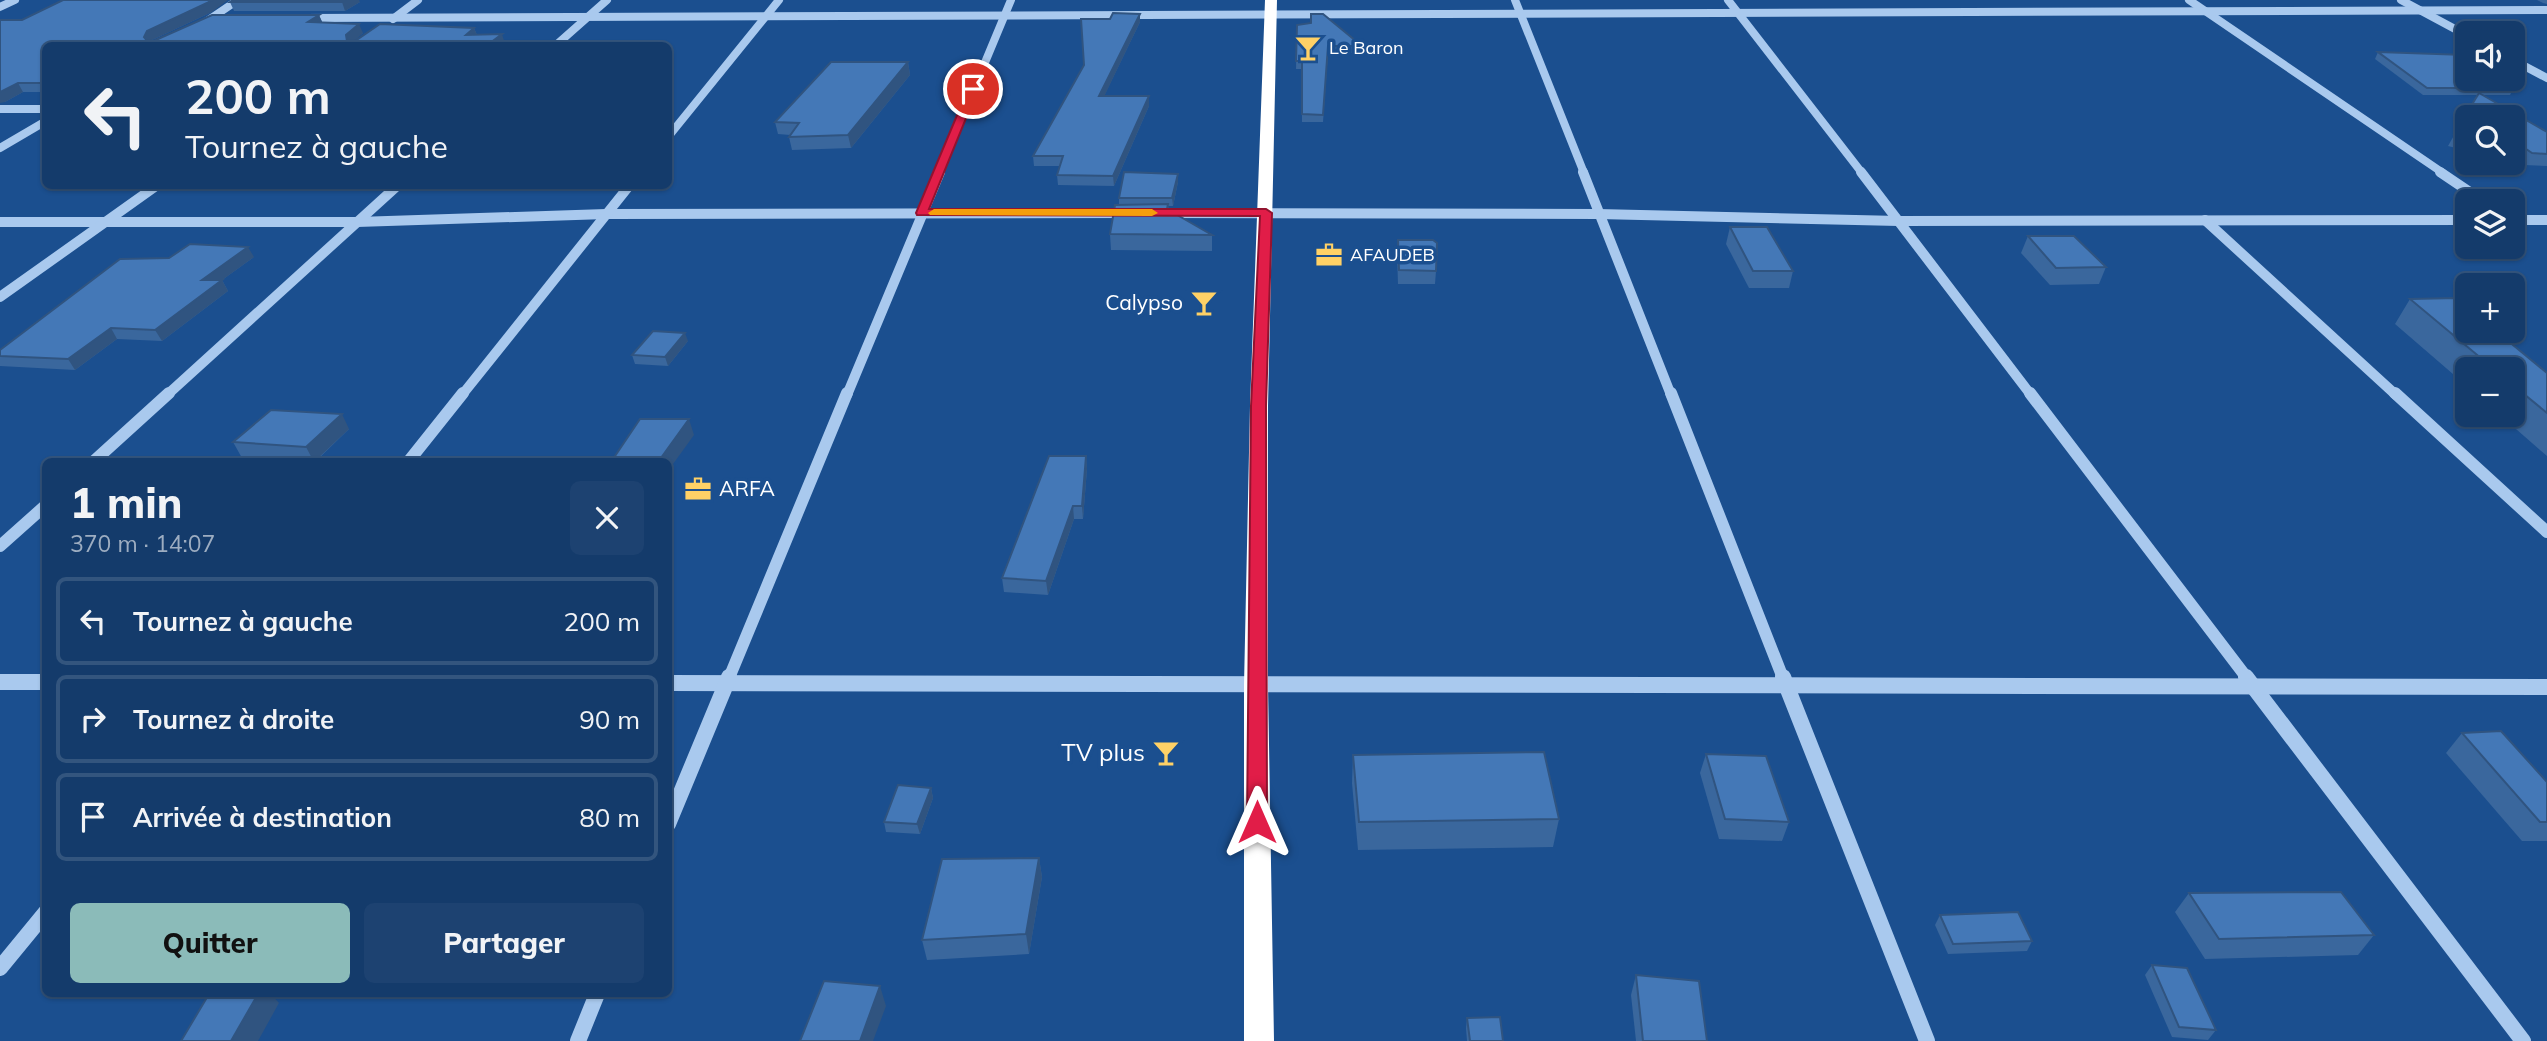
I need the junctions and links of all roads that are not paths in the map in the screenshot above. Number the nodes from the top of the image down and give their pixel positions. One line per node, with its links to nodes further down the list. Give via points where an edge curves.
1 (15, 0): 11 (street)
2 (238, 0): 21 (street)
3 (418, 0): 24 (street)
4 (607, 0): 20 (street)
5 (779, 0): 19 (street)
6 (1011, 0): 18 (street)
7 (1515, 0): 17 (street)
8 (1728, 0): 16 (street)
9 (2189, 0): 15 (street)
10 (2401, 0): 13 (street)
11 (0, 4)
12 (1271, 7): 17 (street); 18 (street); 41 (highway)
13 (2420, 10): 14 (street); 15 (street); 27 (street)
14 (2547, 10)
15 (2206, 11): 16 (street); 39 (street)
16 (1738, 13): 17 (street); 48 (street)
17 (1521, 14): 43 (street)
18 (1004, 15): 19 (street); 40 (street)
19 (766, 16): 20 (street); 34 (street)
20 (588, 17): 24 (street); 28 (street)
21 (215, 18): 22 (street); 25 (street)
22 (229, 18)
23 (298, 18): 24 (street)
24 (395, 18): 26 (street)
25 (191, 29)
26 (379, 29)
27 (2455, 29)
28 (560, 42)
29 (2525, 66): 30 (street)
30 (2547, 78)
31 (0, 109): 32 (street)
32 (42, 109)
33 (42, 123): 35 (street)
34 (672, 132)
35 (0, 148)
36 (152, 189): 50 (street)
37 (394, 189): 51 (street)
38 (627, 189): 42 (street)
39 (2466, 189)
40 (921, 213): 41 (street); 42 (street); 61 (street)
41 (1266, 213): 43 (street); 62 (highway)
42 (606, 214): 51 (street); 54 (street)
43 (1598, 214): 48 (street); 63 (street)
44 (2205, 220): 45 (street); 48 (street); 56 (street)
45 (2455, 220)
46 (2525, 220): 47 (street)
47 (2547, 220)
48 (1899, 221): 64 (street)
49 (0, 222): 50 (street)
50 (105, 222): 51 (street); 52 (street)
51 (357, 222): 53 (street)
52 (0, 298)
53 (97, 458)
54 (411, 458)
55 (42, 509): 57 (street)
56 (2547, 531)
57 (0, 546)
58 (0, 682): 59 (street)
59 (42, 682)
60 (672, 683): 61 (street)
61 (727, 683): 62 (street); 66 (street)
62 (1256, 685): 63 (street); 71 (highway)
63 (1786, 685): 64 (street); 72 (street)
64 (2253, 687): 65 (street); 73 (street)
65 (2547, 687)
66 (672, 814)
67 (42, 917): 68 (street)
68 (0, 968)
69 (596, 997): 70 (street)
70 (578, 1041)
71 (1259, 1041)
72 (1927, 1041)
73 (2523, 1041)

